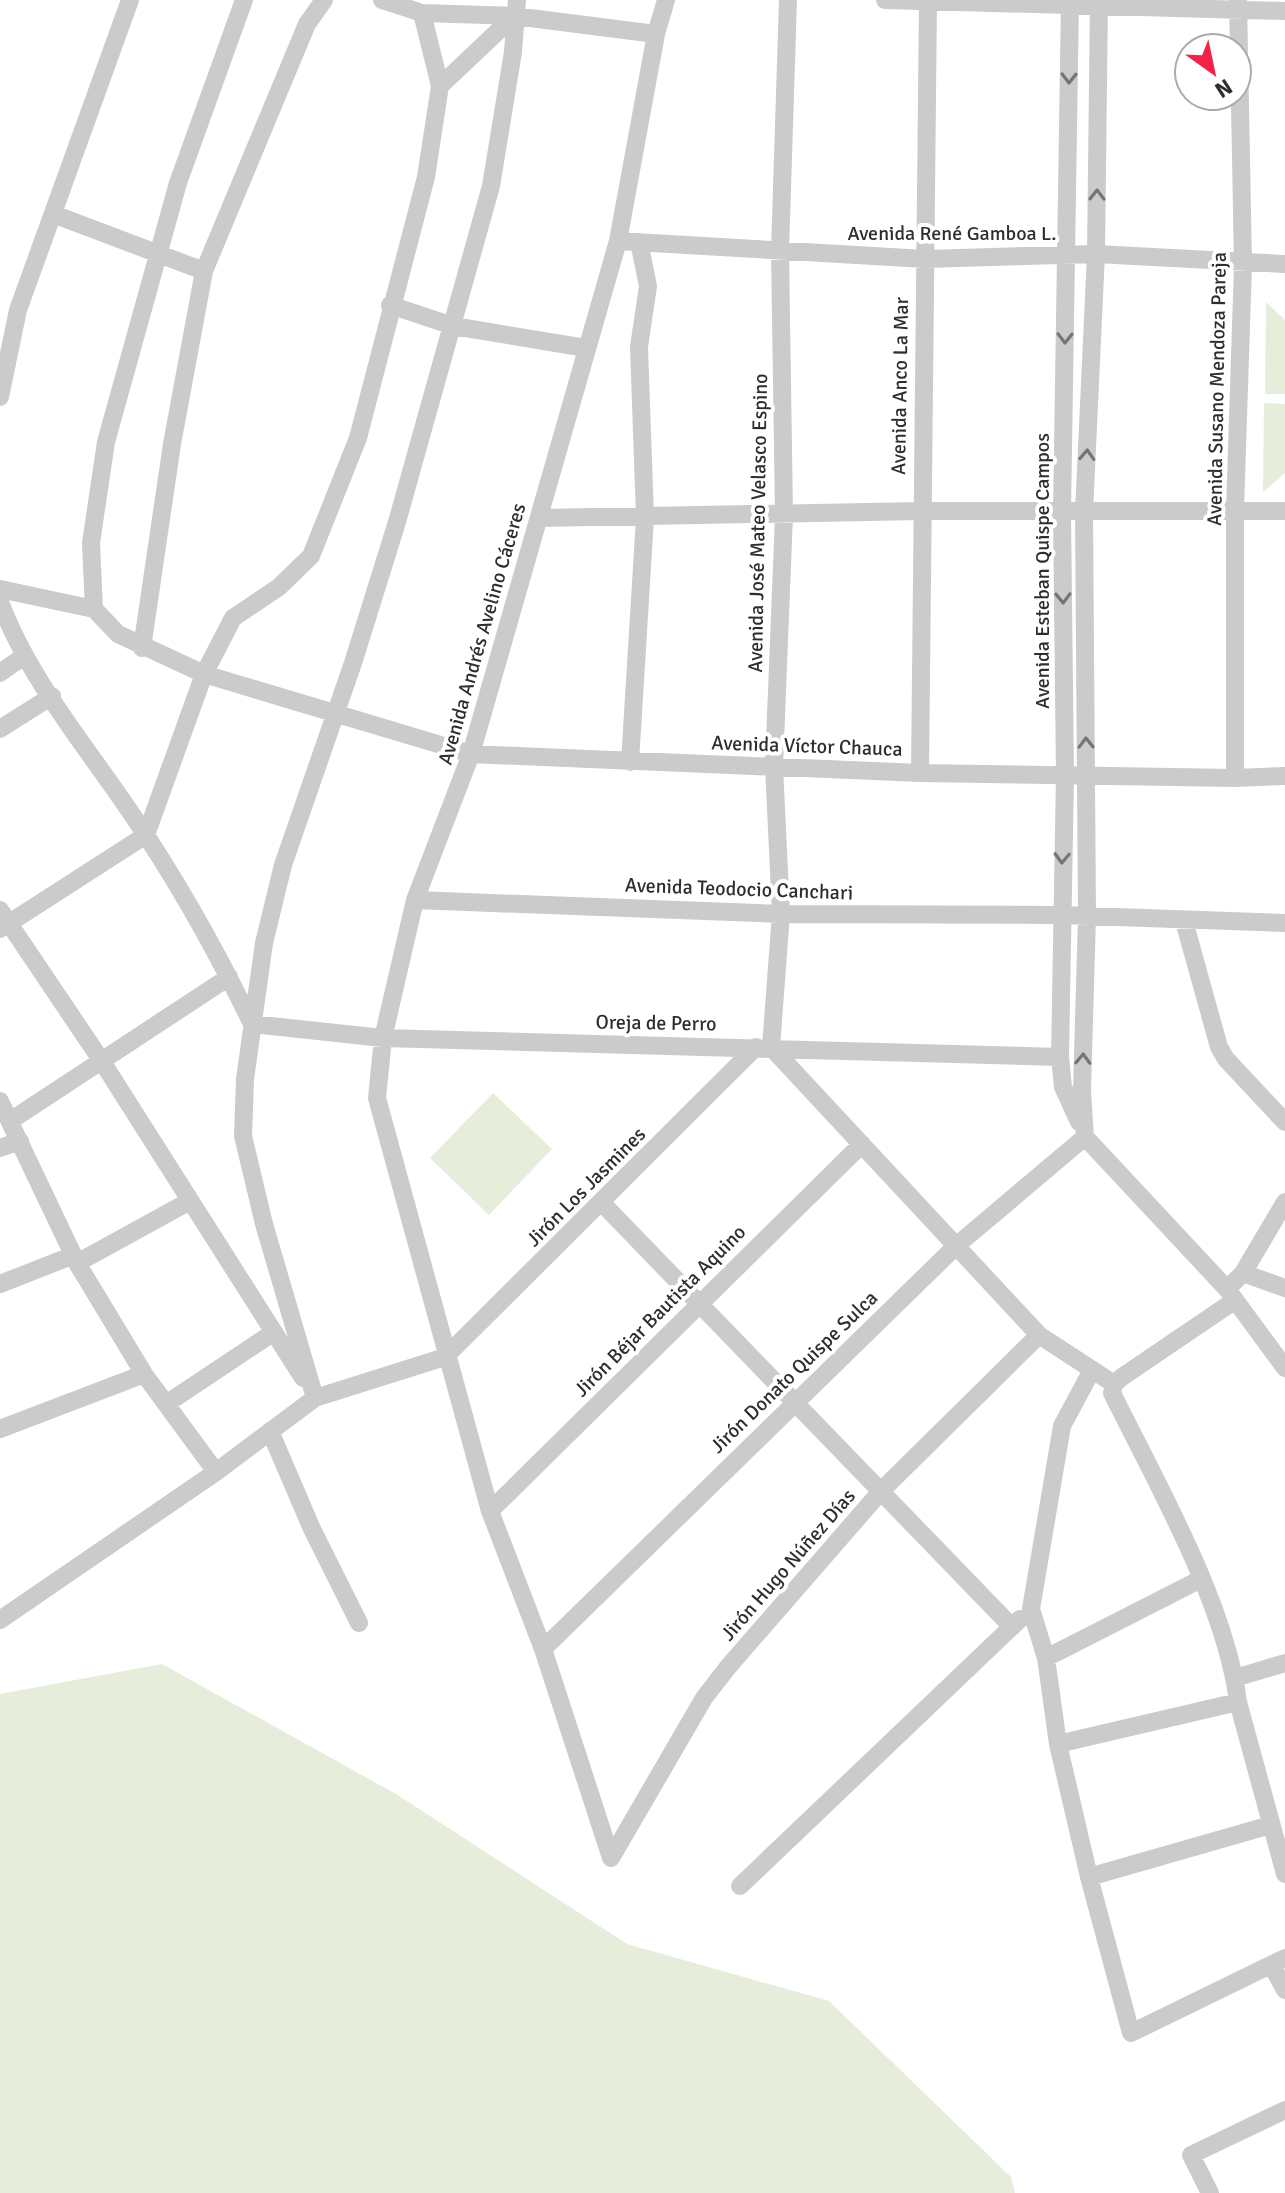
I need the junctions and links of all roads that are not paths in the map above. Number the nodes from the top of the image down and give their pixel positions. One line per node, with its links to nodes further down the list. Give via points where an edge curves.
1 (130, 0): 17 (street)
2 (244, 0): 22 (street, via 178,183)
3 (324, 0): 27 (street, via 307,24)
4 (382, 0): 14 (street)
5 (666, 0): 15 (street, Avenida Andrés Avelino Cáceres)
6 (788, 0): 20 (street, Avenida José Mateo Velasco Espino)
7 (885, 0): 8 (street)
8 (928, 2): 9 (street); 24 (street, Avenida Anco La Mar)
9 (1070, 2): 10 (street); 23 (street, Avenida Esteban Quispe Campos, one-way to 23)
10 (1099, 3): 11 (street); 21 (street, one-way to 10)
11 (1238, 5): 13 (street); 26 (street, Avenida Susano Mendoza Pareja)
12 (515, 8): 14 (street); 15 (street); 16 (street); 29 (street, via 491,186)
13 (1285, 11)
14 (422, 13): 16 (street)
15 (656, 34): 18 (street, Avenida Andrés Avelino Cáceres)
16 (440, 86): 28 (street, via 426,177)
17 (53, 214): 22 (street); 31 (street, via 18,310)
18 (618, 241): 19 (street, Avenida René Gamboa L.); 30 (street, Avenida Andrés Avelino Cáceres)
19 (639, 242): 20 (street, Avenida René Gamboa L.); 39 (street, via 648,286 639,347)
20 (780, 251): 24 (street, Avenida René Gamboa L.); 37 (street, Avenida José Mateo Velasco Espino)
21 (1096, 254): 23 (street, Avenida René Gamboa L.); 26 (street, Avenida René Gamboa L.); 36 (street, one-way to 21)
22 (158, 255): 27 (street); 42 (street, via 106,442 91,543)
23 (1066, 255): 24 (street, Avenida René Gamboa L.); 35 (street, Avenida Esteban Quispe Campos, one-way to 35)
24 (925, 259): 33 (street, Avenida Anco La Mar)
25 (1285, 264): 26 (street, Avenida René Gamboa L.)
26 (1243, 265): 32 (street, Avenida Susano Mendoza Pareja)
27 (204, 271): 43 (street)
28 (390, 305): 29 (street); 46 (street, via 358,438 311,556 279,587 233,618)
29 (453, 326): 30 (street); 48 (street, via 397,522)
30 (586, 348): 38 (street, Avenida Andrés Avelino Cáceres)
31 (0, 397)
32 (1235, 509): 34 (street); 36 (street); 57 (street, Avenida Susano Mendoza Pareja)
33 (920, 511): 35 (street); 37 (street); 53 (street, Avenida Anco La Mar)
34 (1285, 511)
35 (1062, 512): 36 (street); 54 (street, Avenida Esteban Quispe Campos, one-way to 54)
36 (1084, 512): 55 (street, one-way to 36)
37 (784, 515): 39 (street); 52 (street, Avenida José Mateo Velasco Espino)
38 (539, 518): 39 (street); 50 (street, Avenida Andrés Avelino Cáceres)
39 (645, 518): 51 (street)
40 (0, 589): 42 (street)
41 (0, 602): 44 (street)
42 (94, 609): 43 (street, Avenida Víctor Chauca, via 118,634)
43 (142, 648): 46 (street, Avenida Víctor Chauca)
44 (24, 656): 45 (street); 47 (street)
45 (0, 673)
46 (204, 674): 48 (street, Avenida Víctor Chauca); 58 (street)
47 (52, 696): 49 (street); 58 (street)
48 (334, 711): 50 (street, Avenida Víctor Chauca); 67 (street, via 283,865)
49 (0, 729)
50 (471, 754): 51 (street, Avenida Víctor Chauca); 59 (street, Avenida Andrés Avelino Cáceres)
51 (630, 762): 52 (street, Avenida Víctor Chauca)
52 (774, 766): 53 (street, Avenida Víctor Chauca); 60 (street, Avenida José Mateo Velasco Espino)
53 (920, 773): 54 (street, Avenida Víctor Chauca)
54 (1065, 775): 55 (street, Avenida Víctor Chauca); 61 (street, Avenida Esteban Quispe Campos, one-way to 61)
55 (1087, 775): 57 (street, Avenida Víctor Chauca); 62 (street)
56 (1285, 776): 57 (street, Avenida Víctor Chauca)
57 (1235, 778)
58 (146, 835): 63 (street); 66 (street)
59 (415, 900): 60 (street, Avenida Teodocio Canchari); 68 (street, Avenida Andrés Avelino Cáceres)
60 (781, 914): 61 (street, Avenida Teodocio Canchari); 69 (street, Avenida José Mateo Velasco Espino)
61 (1061, 915): 62 (street, Avenida Teodocio Canchari); 70 (street, Avenida Esteban Quispe Campos)
62 (1087, 916): 64 (street, Avenida Teodocio Canchari); 75 (street, one-way to 62)
63 (3, 921): 71 (street)
64 (1184, 921): 65 (street, Avenida Teodocio Canchari); 74 (street, via 1219,1047)
65 (1285, 923)
66 (229, 977): 67 (street); 71 (street)
67 (252, 1024): 68 (street, Oreja de Perro); 96 (street, via 243,1136)
68 (383, 1038): 69 (street, Oreja de Perro); 91 (street, Avenida Andrés Avelino Cáceres, via 377,1098)
69 (763, 1047): 70 (street, Oreja de Perro); 77 (street); 81 (street, Jirón Los Jasmines)
70 (1060, 1057): 75 (street, Avenida Esteban Quispe Campos, via 1063,1087)
71 (101, 1060): 73 (street); 79 (street)
72 (0, 1101): 73 (street)
73 (10, 1121): 76 (street)
74 (1285, 1122)
75 (1085, 1137): 82 (street, Jirón Donato Quispe Sulca); 87 (street, Avenida Esteban Quispe Campos)
76 (20, 1141): 78 (street); 83 (street)
77 (862, 1144): 82 (street); 88 (street, Jirón Béjar Bautista Aquino)
78 (0, 1148)
79 (188, 1202): 83 (street); 89 (street)
80 (1285, 1202): 84 (street)
81 (602, 1203): 88 (street); 91 (street, Jirón Los Jasmines)
82 (956, 1246): 90 (street); 97 (street, Jirón Donato Quispe Sulca)
83 (76, 1259): 85 (street); 94 (street)
84 (1243, 1273): 86 (street); 87 (street)
85 (0, 1284)
86 (1285, 1288)
87 (1230, 1295): 92 (street, Avenida Esteban Quispe Campos); 95 (street)
88 (697, 1303): 97 (street); 103 (street, Jirón Béjar Bautista Aquino)
89 (274, 1332): 96 (street); 98 (street)
90 (1039, 1335): 93 (street); 102 (street, Jirón Hugo Núñez Días)
91 (445, 1357): 96 (street); 103 (street, Avenida Andrés Avelino Cáceres)
92 (1285, 1368)
93 (1092, 1370): 95 (street); 105 (street, via 1062,1426)
94 (144, 1374): 98 (street); 99 (street)
95 (1114, 1384): 104 (street, via 1112,1393)
96 (315, 1398): 100 (street)
97 (794, 1402): 102 (street); 109 (street, Jirón Donato Quispe Sulca)
98 (166, 1404): 101 (street)
99 (0, 1429)
100 (270, 1431): 101 (street); 107 (street)
101 (216, 1472): 106 (street)
102 (882, 1490): 108 (street); 116 (street, Jirón Hugo Núñez Días, via 704,1698)
103 (490, 1511): 109 (street, Avenida Andrés Avelino Cáceres)
104 (1201, 1579): 110 (street); 112 (street)
105 (1031, 1609): 108 (street); 110 (street)
106 (0, 1620)
107 (359, 1623)
108 (1012, 1627): 119 (street)
109 (543, 1649): 116 (street, Avenida Andrés Avelino Cáceres)
110 (1046, 1658): 114 (street)
111 (1285, 1663): 112 (street)
112 (1235, 1678): 113 (street)
113 (1238, 1702): 114 (street); 115 (street)
114 (1058, 1744): 118 (street)
115 (1271, 1825): 117 (street); 118 (street)
116 (611, 1858)
117 (1285, 1874)
118 (1089, 1877): 120 (street, via 1131,2033)
119 (740, 1886)
120 (1278, 1962): 121 (street)
121 (1285, 1990)
122 (1285, 2110): 123 (street, via 1191,2155)
123 (1210, 2193)

